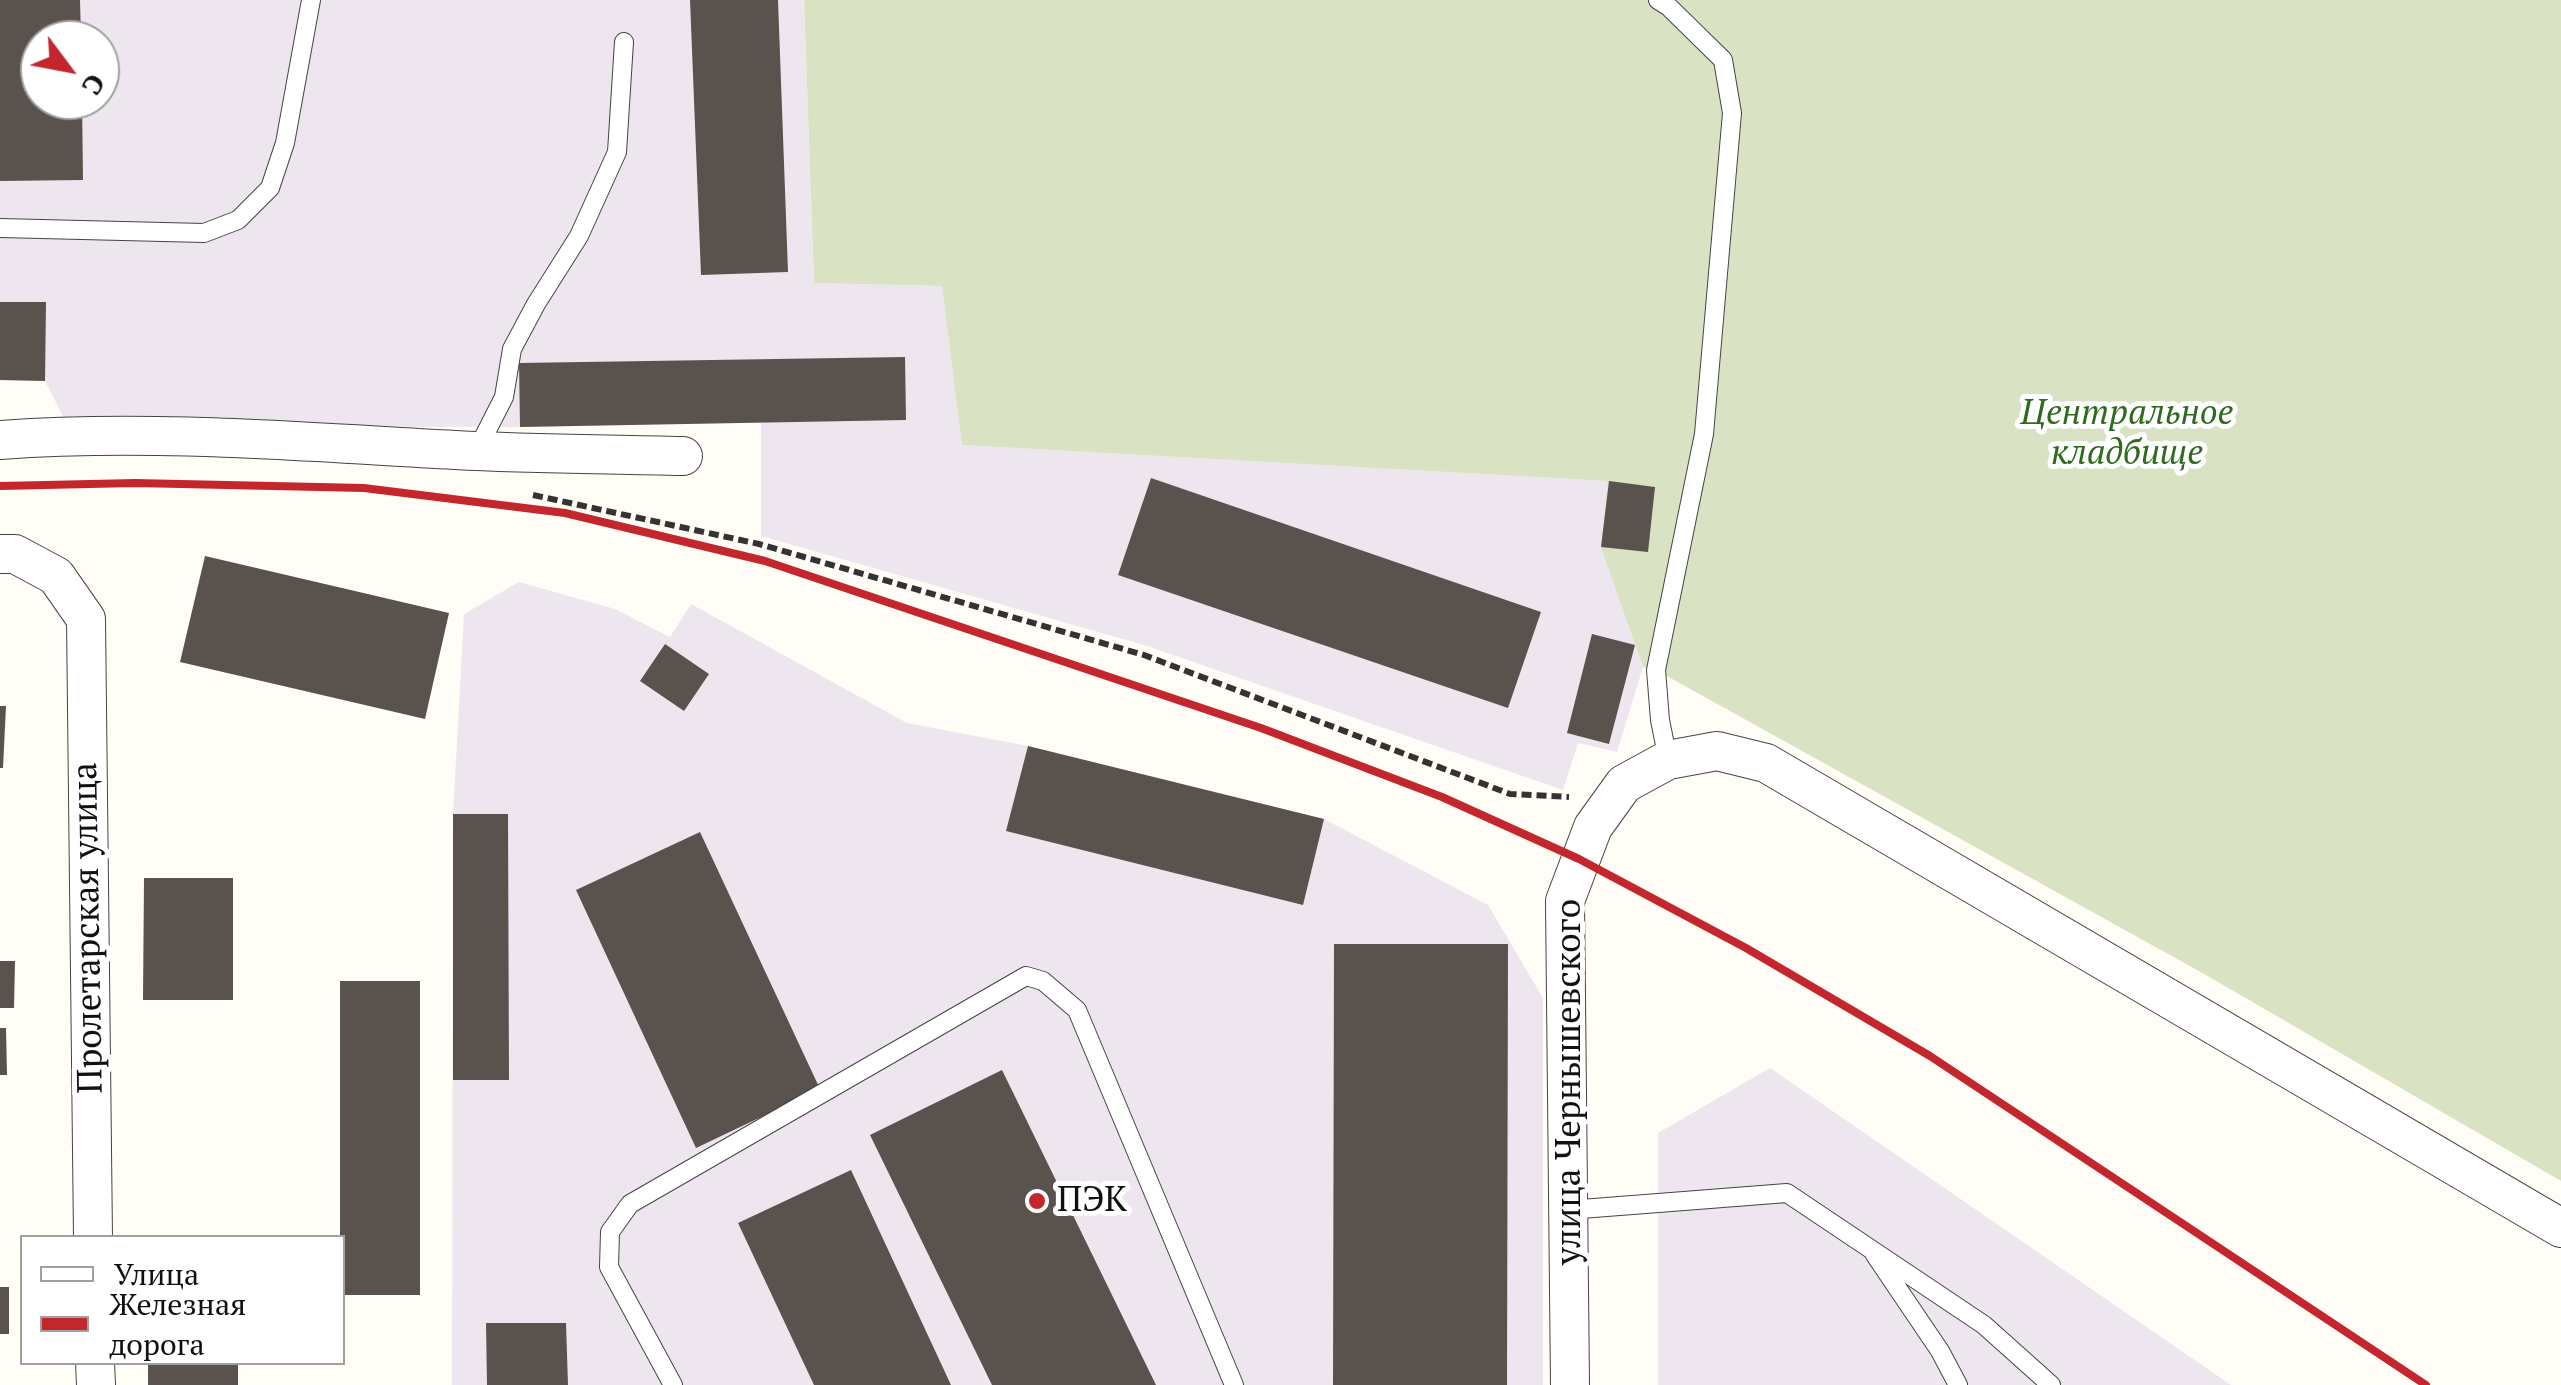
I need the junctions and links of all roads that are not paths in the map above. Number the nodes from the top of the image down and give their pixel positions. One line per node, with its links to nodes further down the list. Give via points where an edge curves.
1 (310, 0): 4 (lane, via 285,143 270,188 238,220 204,233)
2 (1658, 0): 9 (lane, via 1723,60 1732,114 1704,434 1656,670)
3 (624, 42): 6 (lane, via 617,152 578,236 512,349 504,397)
4 (0, 228)
5 (0, 440): 6 (street, via 174,435)
6 (477, 450): 7 (street)
7 (682, 456)
8 (0, 554): 12 (street, Пролетарская улица, via 15,554 56,576 86,619)
9 (1668, 760): 10 (street, улица Чернышевского, via 1624,784 1593,826 1565,902); 11 (street, улица Чернышевского, via 1717,752 1766,763)
10 (1568, 1210): 13 (lane, via 1787,1193); 16 (street, улица Чернышевского)
11 (2561, 1228)
12 (93, 1235)
13 (1870, 1248): 17 (lane); 18 (lane, via 1984,1325)
14 (673, 1385): 15 (lane, via 610,1267 610,1232 630,1204 1026,976 1043,981 1076,1010)
15 (1234, 1385)
16 (1570, 1385)
17 (1958, 1385)
18 (2050, 1385)

